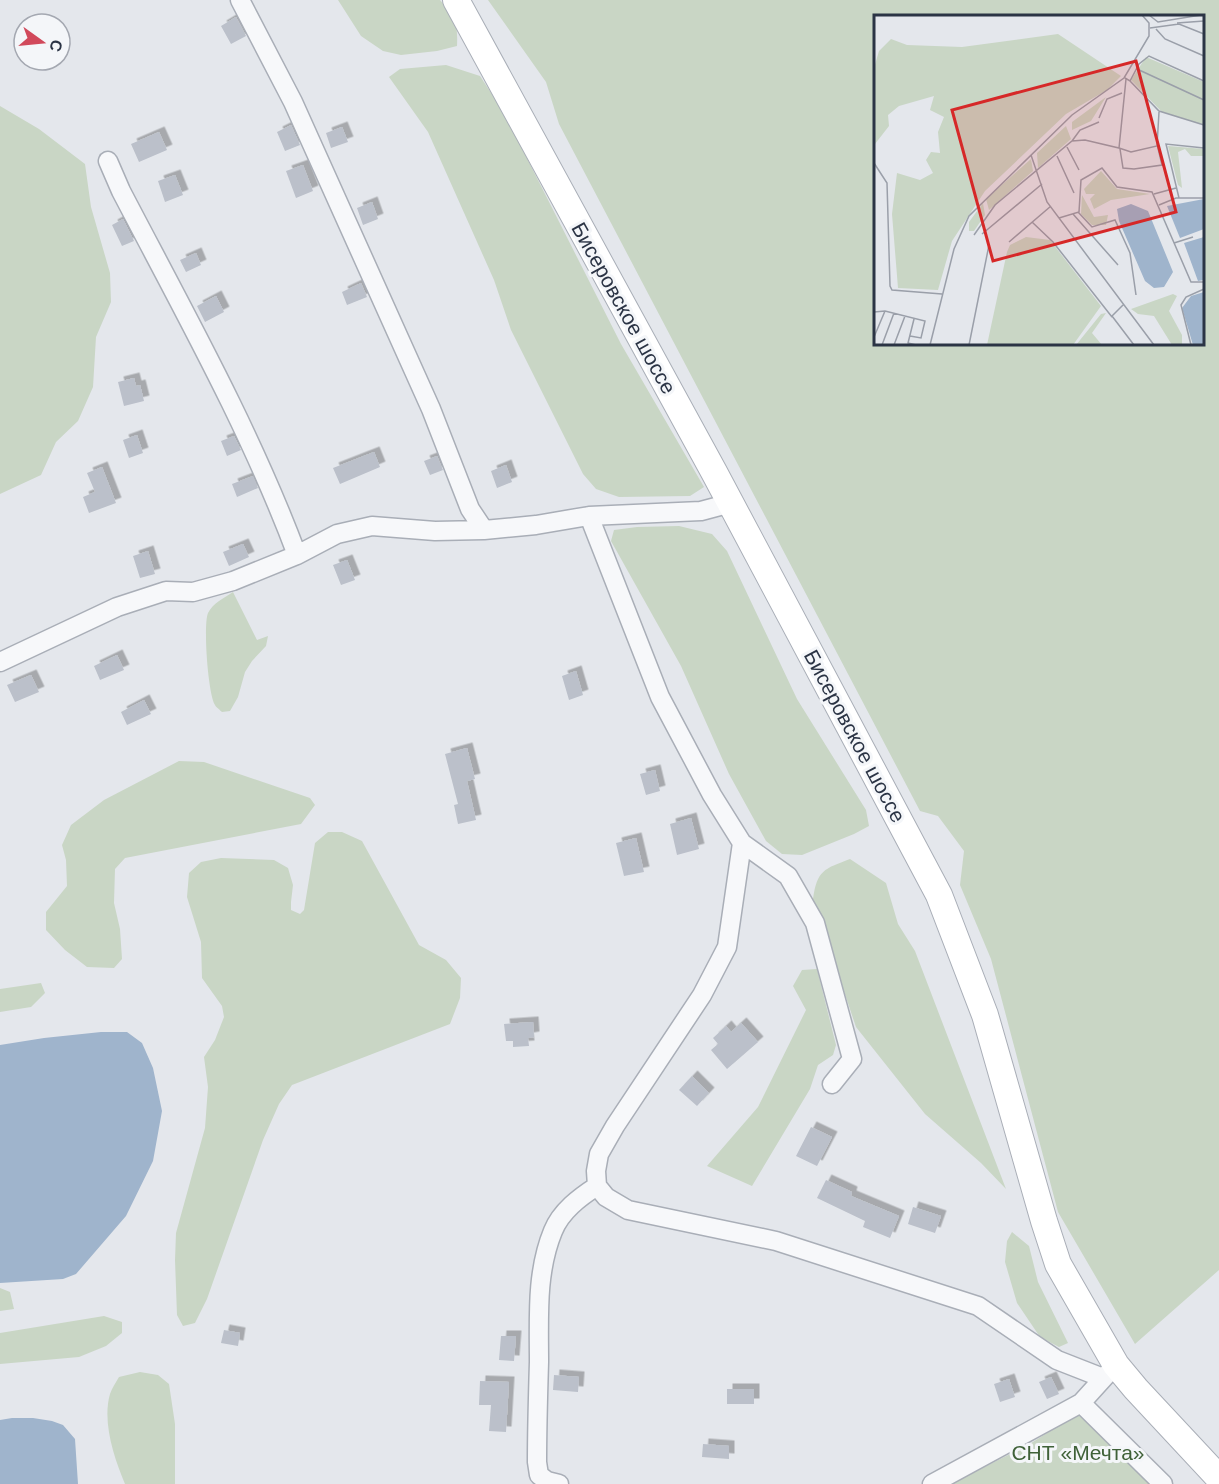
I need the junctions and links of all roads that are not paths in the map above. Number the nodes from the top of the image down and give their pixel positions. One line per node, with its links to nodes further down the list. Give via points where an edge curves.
1 (240, 0): 6 (street, via 293,102 431,409 470,509)
2 (456, 0): 4 (main road, Бисеровское шоссе)
3 (108, 162): 7 (street, via 247,437)
4 (731, 503): 5 (street, via 701,511); 12 (main road, Бисеровское шоссе, via 939,895 985,1016 1058,1264)
5 (589, 516): 6 (street); 9 (street, via 660,697)
6 (484, 530): 7 (street, via 372,526 337,534)
7 (297, 555): 8 (street, via 233,581 193,592 166,591 117,607)
8 (0, 662)
9 (742, 843): 10 (street, via 788,876 815,923 852,1059); 11 (street, via 727,947 702,995 599,1154)
10 (832, 1084)
11 (597, 1186): 12 (street, via 606,1197 628,1210 776,1241 978,1306 1057,1360); 16 (street, via 566,1211 554,1229 542,1264 537,1462 539,1475)
12 (1109, 1371): 13 (street); 14 (main road, Бисеровское шоссе, via 1136,1389)
13 (1081, 1403): 15 (street); 17 (street)
14 (1219, 1478)
15 (1158, 1482)
16 (559, 1484)
17 (932, 1484)

